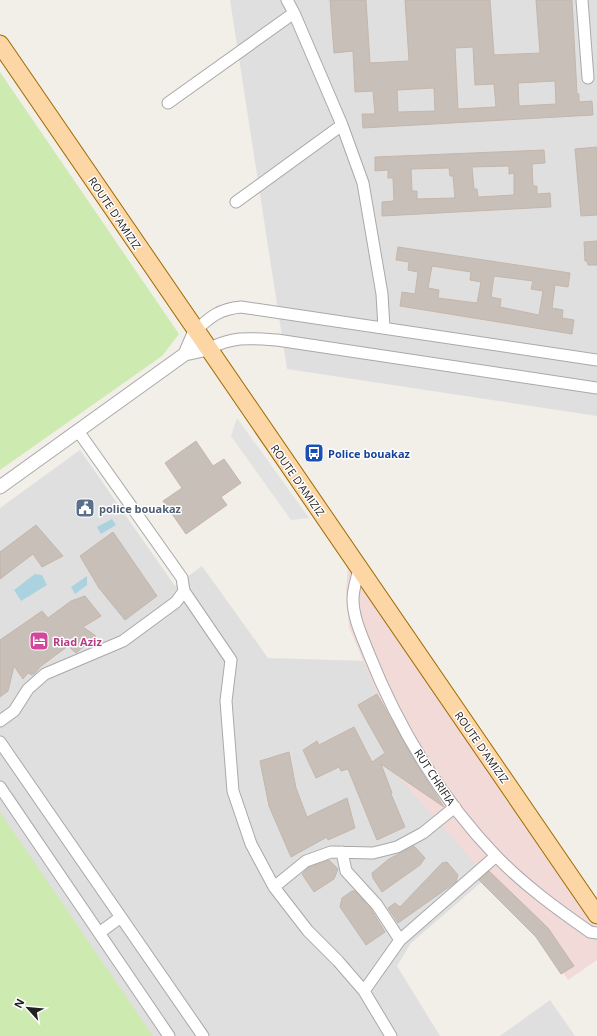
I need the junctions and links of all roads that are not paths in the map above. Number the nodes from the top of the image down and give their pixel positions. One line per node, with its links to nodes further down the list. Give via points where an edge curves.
1 (287, 0): 3 (street)
2 (582, 0): 5 (street)
3 (294, 13): 6 (street); 7 (street)
4 (0, 44): 10 (main road, ROUTE D'AMIZIZ)
5 (588, 78)
6 (168, 103)
7 (342, 125): 8 (street); 9 (street, via 363,183 382,294)
8 (236, 202)
9 (384, 328): 10 (street, via 241,307 226,309 209,318); 13 (street)
10 (195, 331): 11 (main road, ROUTE D'AMIZIZ); 12 (street)
11 (208, 349): 12 (street); 14 (street, via 224,341 241,338 277,340); 17 (main road, ROUTE D'AMIZIZ)
12 (185, 354): 15 (street)
13 (597, 360)
14 (597, 388)
15 (78, 431): 16 (street); 18 (street, via 182,578)
16 (0, 487)
17 (359, 569): 22 (street, RUT CHRIFIA, via 353,598 356,623 378,677 403,726); 26 (main road, ROUTE D'AMIZIZ)
18 (184, 591): 19 (street, via 176,602 124,641 45,674 28,689 14,711); 25 (street, via 231,660 226,701 233,791 251,844)
19 (0, 721)
20 (0, 742): 27 (street)
21 (0, 787): 28 (street)
22 (455, 807): 23 (street, via 423,832 397,847 372,853); 24 (street, RUT CHRIFIA)
23 (342, 852): 25 (street, via 331,852 306,861); 30 (street, via 346,871 378,905)
24 (496, 856): 29 (street, RUT CHRIFIA, via 550,903 590,932); 30 (street)
25 (274, 887): 31 (street, via 308,931)
26 (597, 915)
27 (121, 917): 28 (street); 33 (street)
28 (99, 933): 32 (street)
29 (597, 933)
30 (400, 940): 31 (street)
31 (364, 991): 34 (street)
32 (169, 1036)
33 (202, 1036)
34 (390, 1036)

